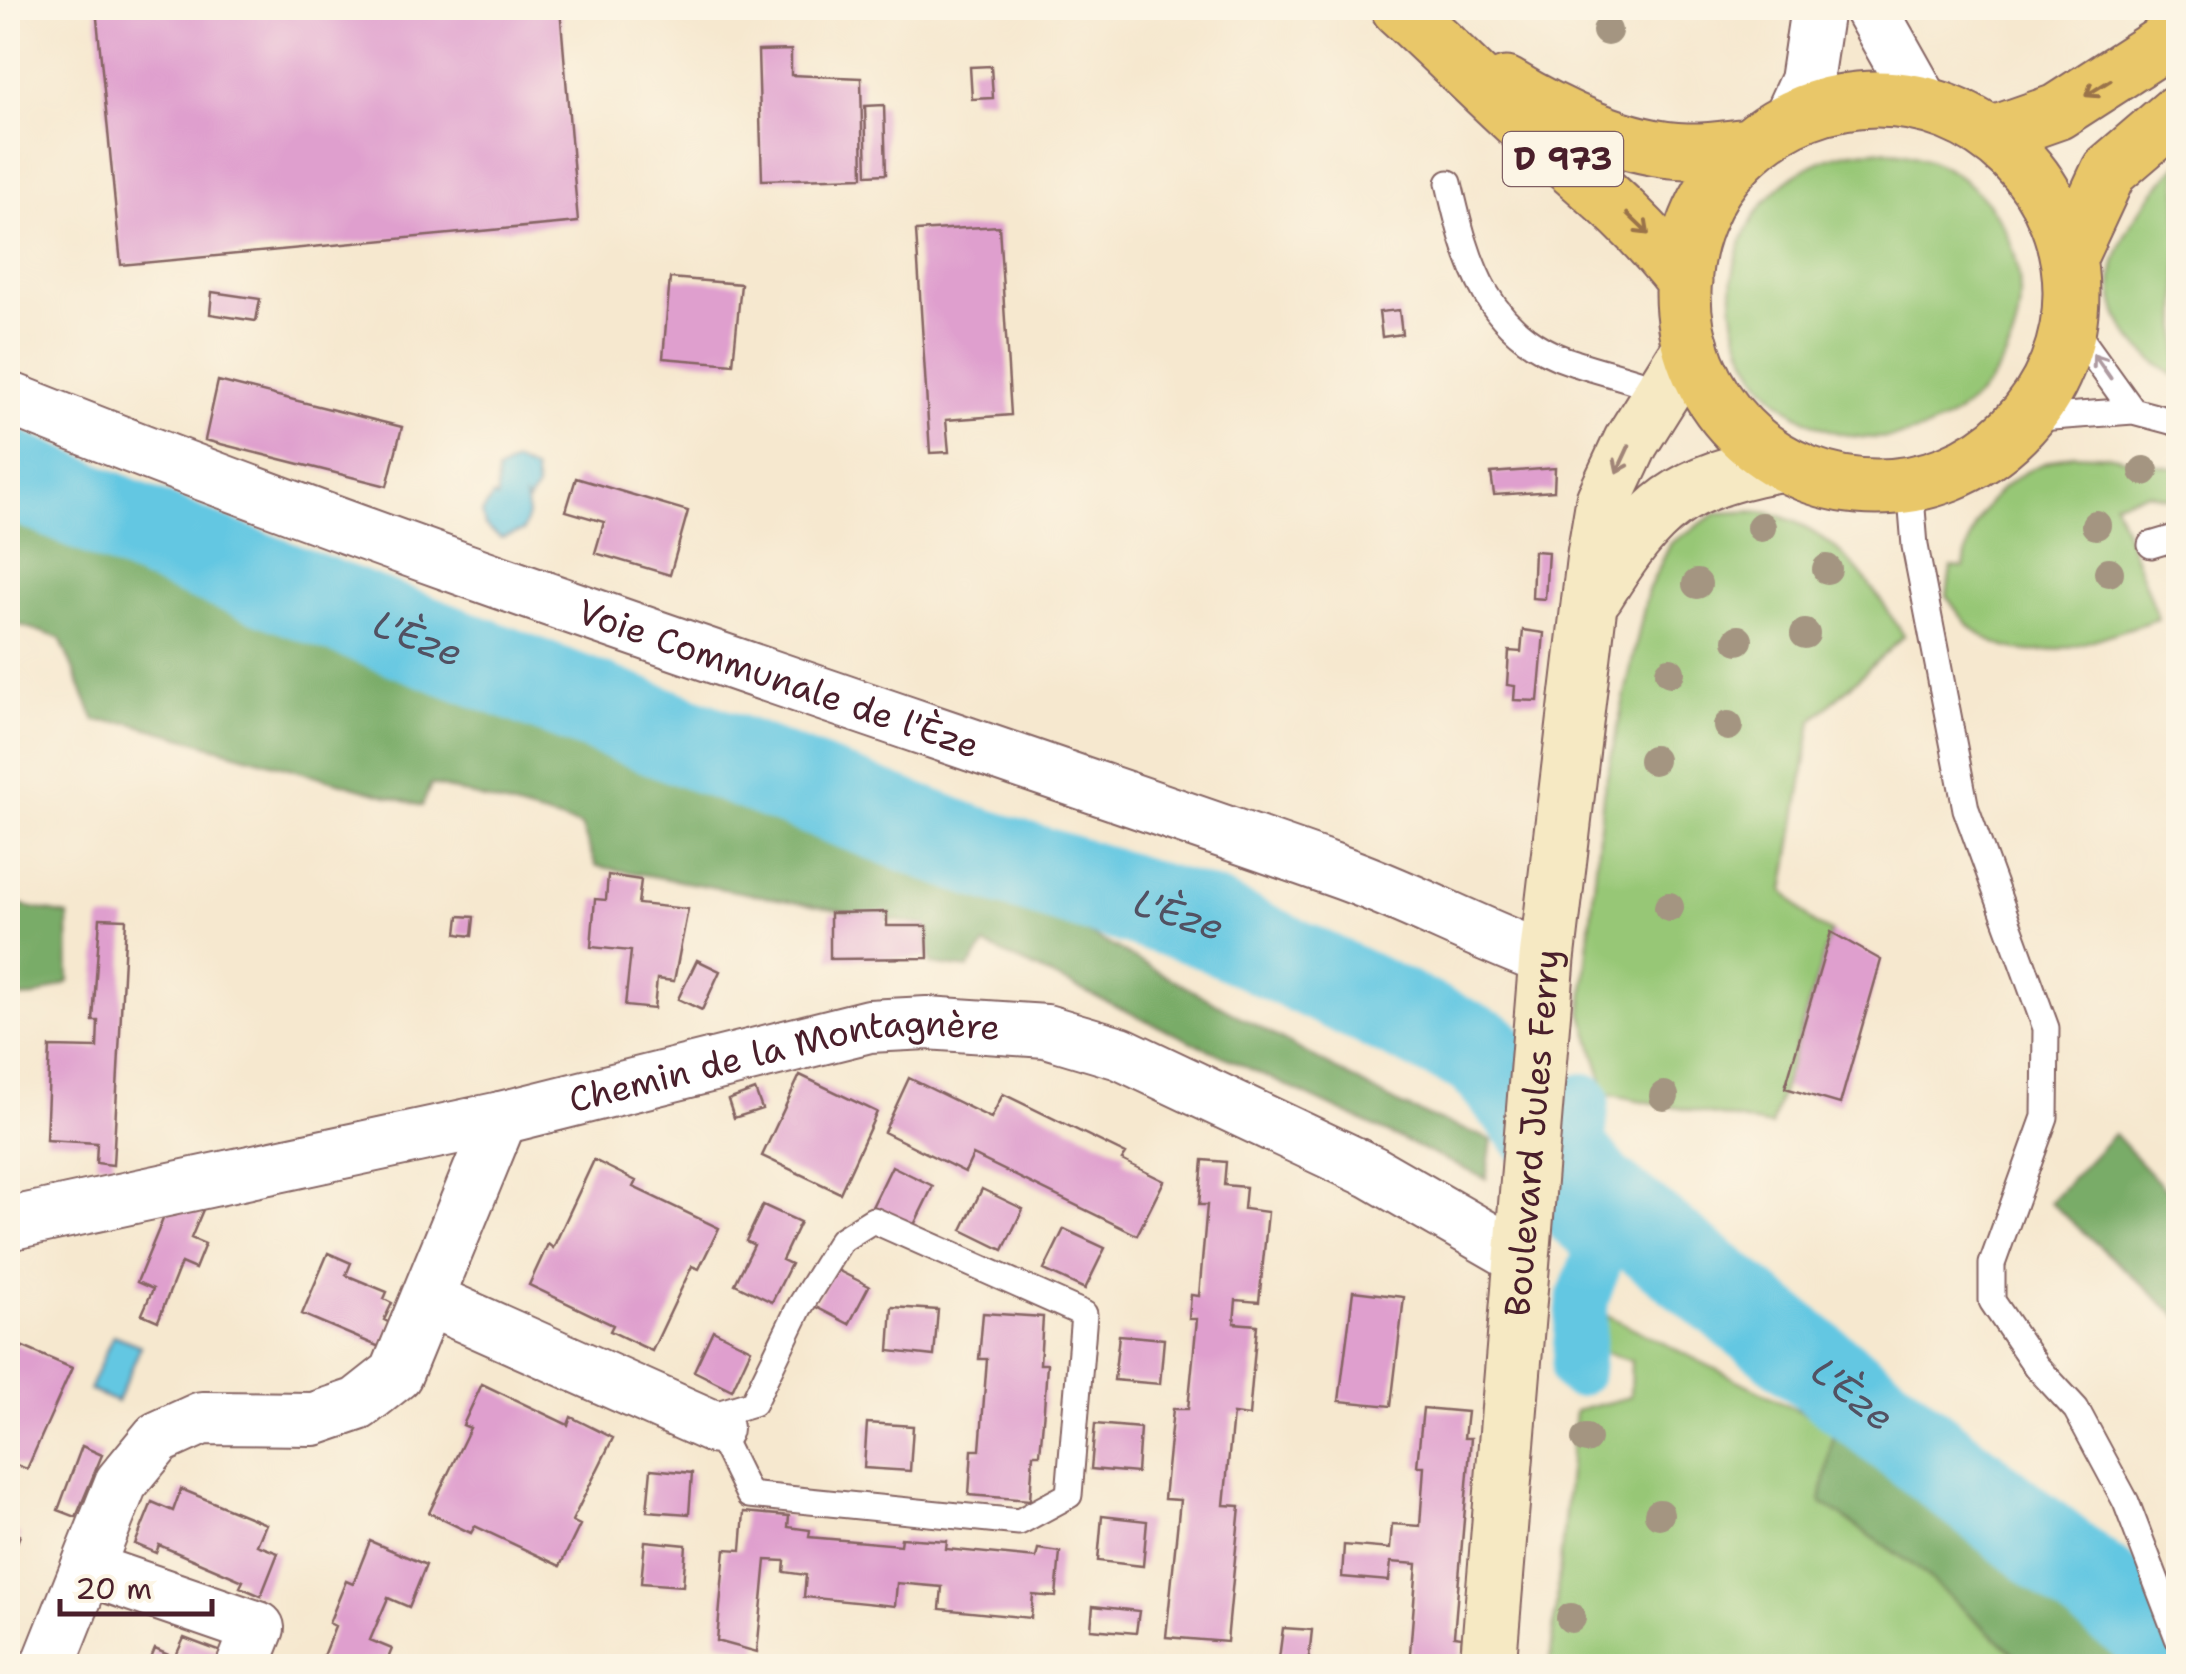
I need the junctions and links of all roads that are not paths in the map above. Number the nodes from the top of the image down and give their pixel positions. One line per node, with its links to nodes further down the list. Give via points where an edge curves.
1 (1816, 8): 7 (street, via 1806,81)
2 (1870, 8): 5 (street)
3 (1418, 24): 7 (main road, D 973, via 1533,101 1642,145 1686,151); 11 (main road, D 973, one-way to 11, via 1617,204)
4 (2178, 34): 8 (main road, one-way to 8, via 2057,112)
5 (1924, 104): 7 (main road, via 1854,99); 8 (main road)
6 (2178, 112): 10 (main road, via 2109,171)
7 (1769, 133): 11 (main road, via 1703,207)
8 (1991, 135): 10 (main road, via 2041,189)
9 (1449, 184): 13 (lane, via 1466,260 1491,306 1531,340 1571,362 1618,373)
10 (2069, 258): 12 (main road)
11 (1684, 281): 13 (main road)
12 (2069, 322): 15 (lane, one-way to 12); 16 (main road, via 2046,390)
13 (1678, 369): 18 (main road, via 1705,382 1726,414); 22 (main road, Boulevard Jules Ferry, one-way to 22, via 1631,442 1604,500)
14 (8, 398): 23 (street, Voie Communale de l'Èze, via 198,474 708,657 1340,872)
15 (2133, 412): 16 (lane); 17 (lane)
16 (2025, 419): 19 (main road, via 1979,459)
17 (2178, 423)
18 (1783, 463): 19 (main road, via 1835,482); 22 (main road, Boulevard Jules Ferry, via 1736,472 1676,496 1633,536)
19 (1910, 484): 30 (lane, via 1915,546 1966,808 2046,1028 2045,1117 1992,1264 1992,1301 2036,1366 2076,1409 2126,1502)
20 (2178, 537): 21 (lane)
21 (2151, 546)
22 (1592, 600): 23 (main road, Boulevard Jules Ferry)
23 (1547, 959): 26 (main road, Boulevard Jules Ferry)
24 (501, 1118): 25 (street, Chemin de la Montagnère); 26 (street, Chemin de la Montagnère, via 869,1026 927,1022 1046,1031 1120,1054); 27 (street)
25 (8, 1224)
26 (1524, 1245): 33 (main road, Boulevard Jules Ferry)
27 (429, 1300): 28 (street); 29 (street, via 396,1374 358,1404 314,1419 202,1418 158,1438 121,1483)
28 (706, 1424): 28 (lane, via 749,1494 1019,1522 1069,1495 1084,1314 873,1220 841,1240 753,1403)
29 (87, 1569): 31 (street); 32 (street, via 258,1628)
30 (2178, 1638)
31 (48, 1666)
32 (242, 1666)
33 (1488, 1666)

